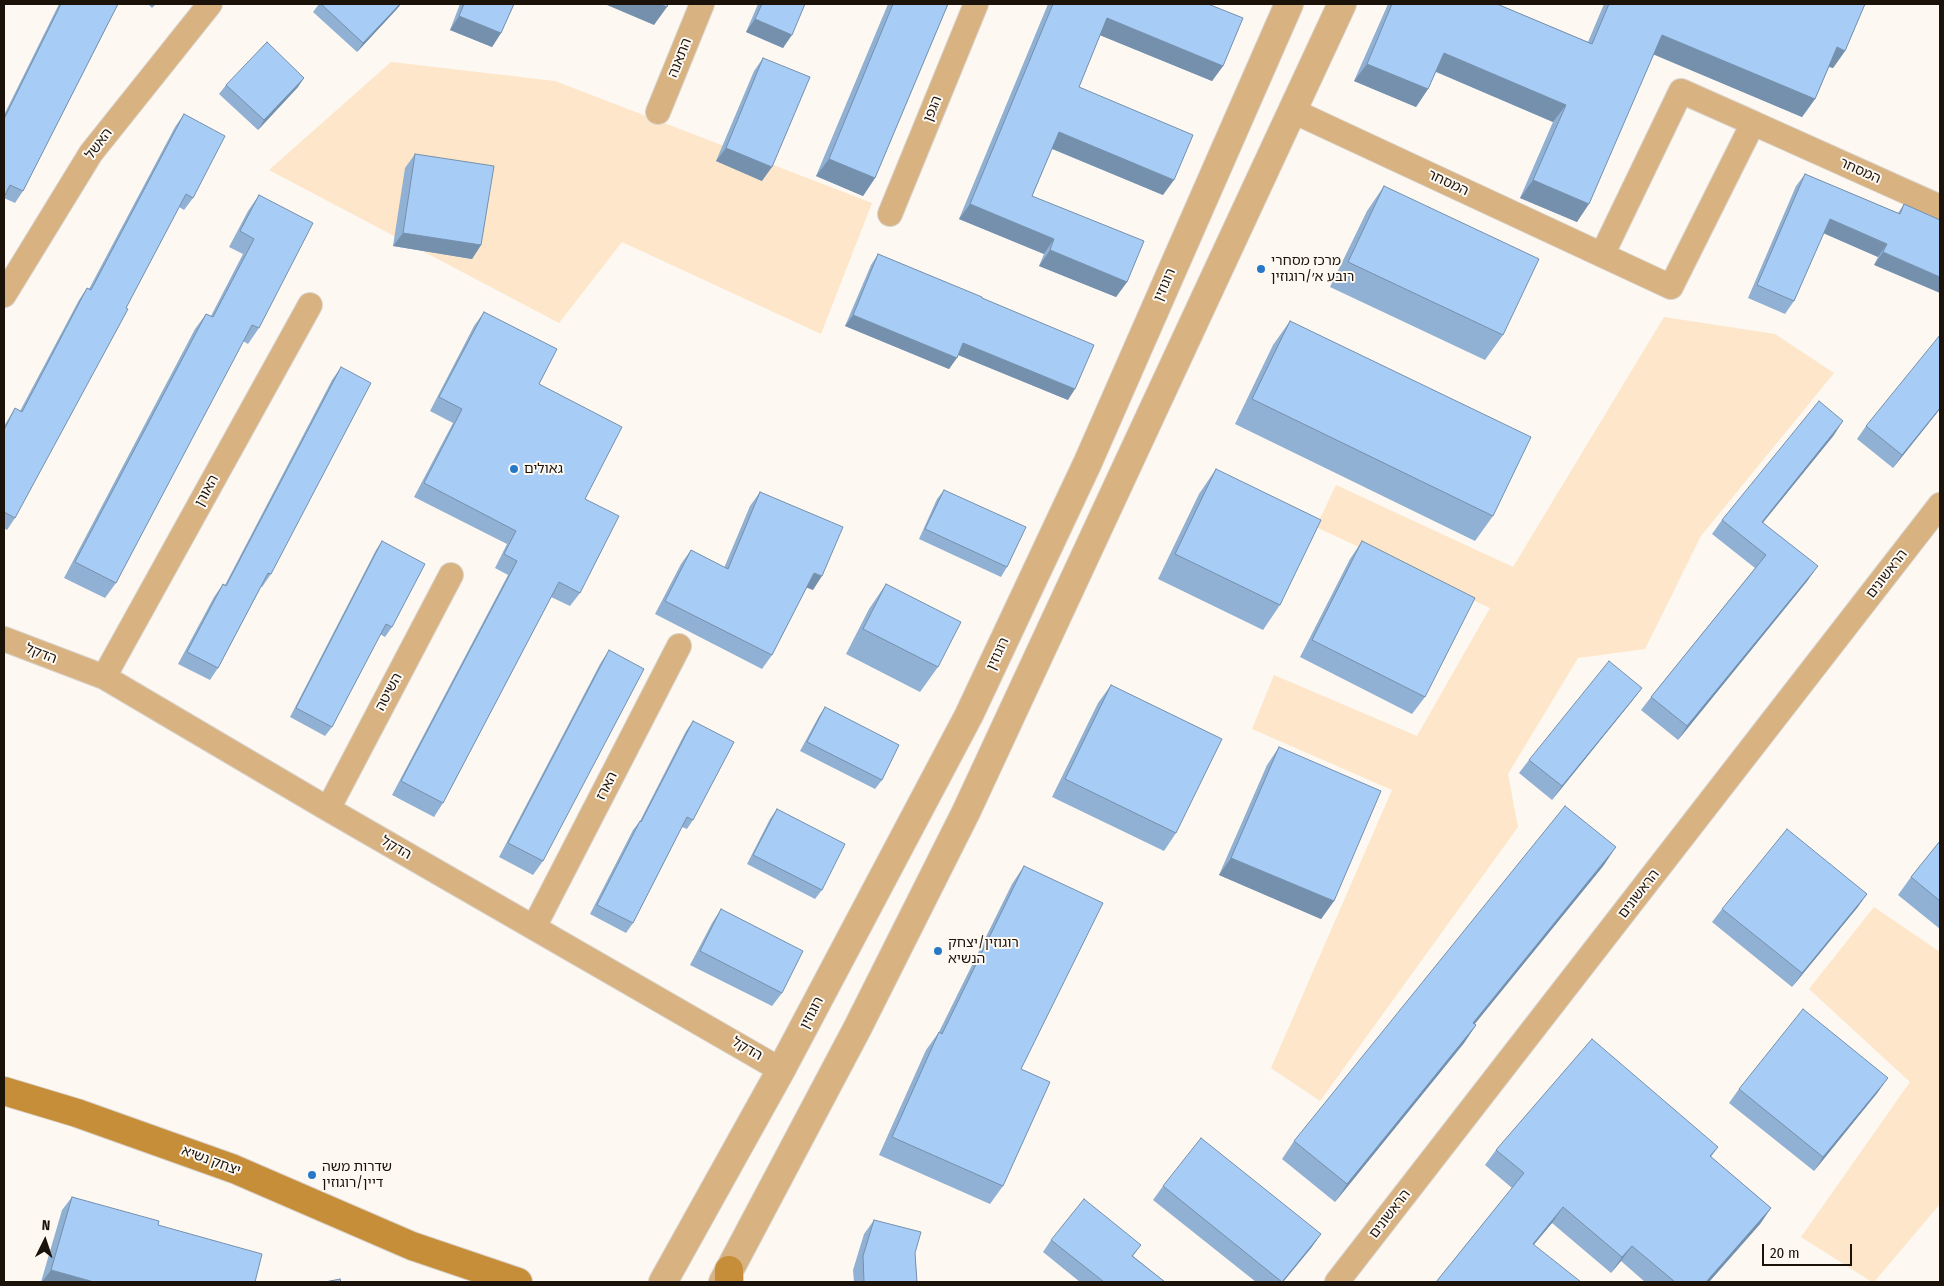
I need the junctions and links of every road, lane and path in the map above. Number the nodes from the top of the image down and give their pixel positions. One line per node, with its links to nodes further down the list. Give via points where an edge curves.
1 (210, 4): 12 (street, האשל, via 91,153)
2 (702, 4): 7 (street, התאנה)
3 (976, 4): 10 (street, הגפן)
4 (1289, 4): 21 (street, רוגוזין, via 1088,462 973,706)
5 (1342, 4): 6 (street)
6 (1293, 111): 11 (street, המסחר); 24 (street, via 966,812)
7 (658, 112)
8 (1752, 123): 9 (street, המסחר); 11 (street, המסחר, via 1671,287); 11 (street, המסחר, via 1681,91)
9 (1940, 207)
10 (890, 214)
11 (1602, 255)
12 (4, 295)
13 (310, 305): 18 (street, האורן)
14 (1940, 505): 28 (street, הראשונים)
15 (451, 575): 19 (street, השיטה)
16 (4, 639): 18 (street, הדקל)
17 (679, 646): 20 (street, הארז)
18 (104, 677): 19 (street, הדקל)
19 (328, 809): 20 (street, הדקל)
20 (534, 927): 21 (street, הדקל)
21 (782, 1070): 27 (street, רוגוזין)
22 (4, 1091): 23 (main road, יצחק נשיא, via 77,1113 234,1169)
23 (412, 1246): 25 (main road, יצחק נשיא); 26 (main road, יצחק נשיא)
24 (727, 1278)
25 (470, 1282)
26 (518, 1282)
27 (664, 1282)
28 (1337, 1282)

